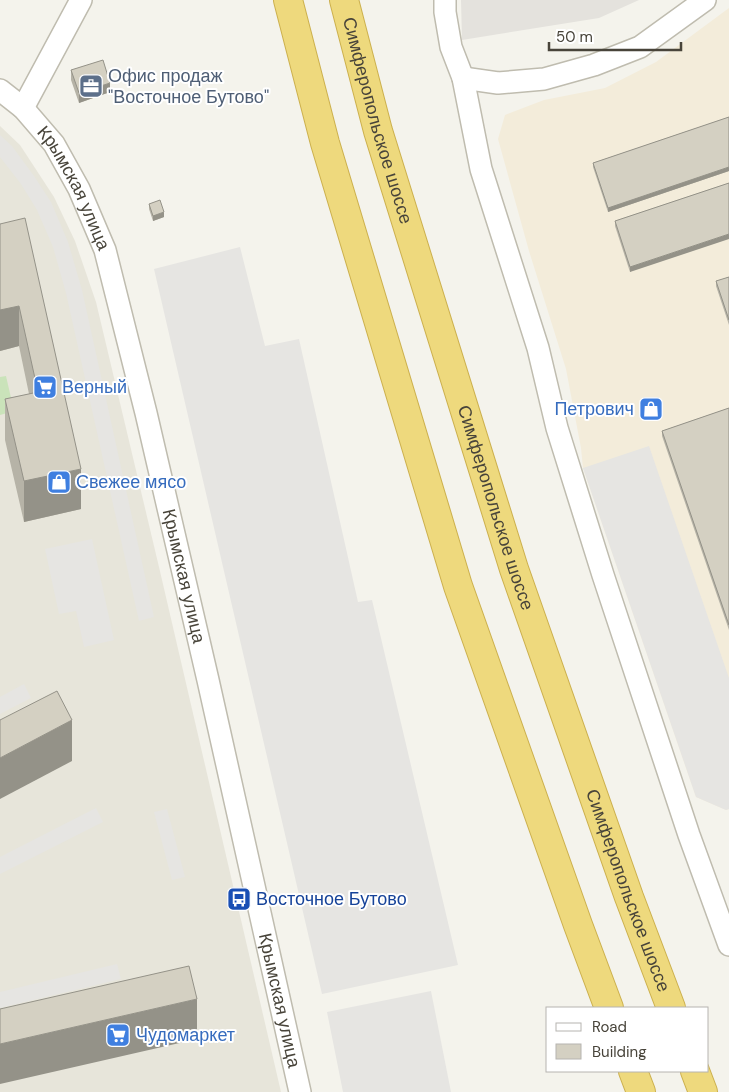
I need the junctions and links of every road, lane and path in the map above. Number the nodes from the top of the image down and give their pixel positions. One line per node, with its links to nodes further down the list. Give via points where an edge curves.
1 (80, 0): 8 (street)
2 (288, 0): 10 (highway, via 325,143 458,586)
3 (344, 0): 11 (highway, Симферопольское шоссе, via 378,130 514,569)
4 (445, 0): 6 (street, via 451,46)
5 (705, 0): 6 (street, via 640,47 594,65 544,79 498,83)
6 (462, 78): 9 (street, via 481,169 538,348 557,428 689,835)
7 (0, 90): 8 (street, Крымская улица)
8 (22, 108): 14 (street, Крымская улица, via 54,144 79,189 105,250 204,664)
9 (729, 945)
10 (610, 1007)
11 (671, 1007)
12 (633, 1072): 15 (highway)
13 (695, 1072): 16 (highway)
14 (300, 1092)
15 (641, 1092)
16 (703, 1092)

